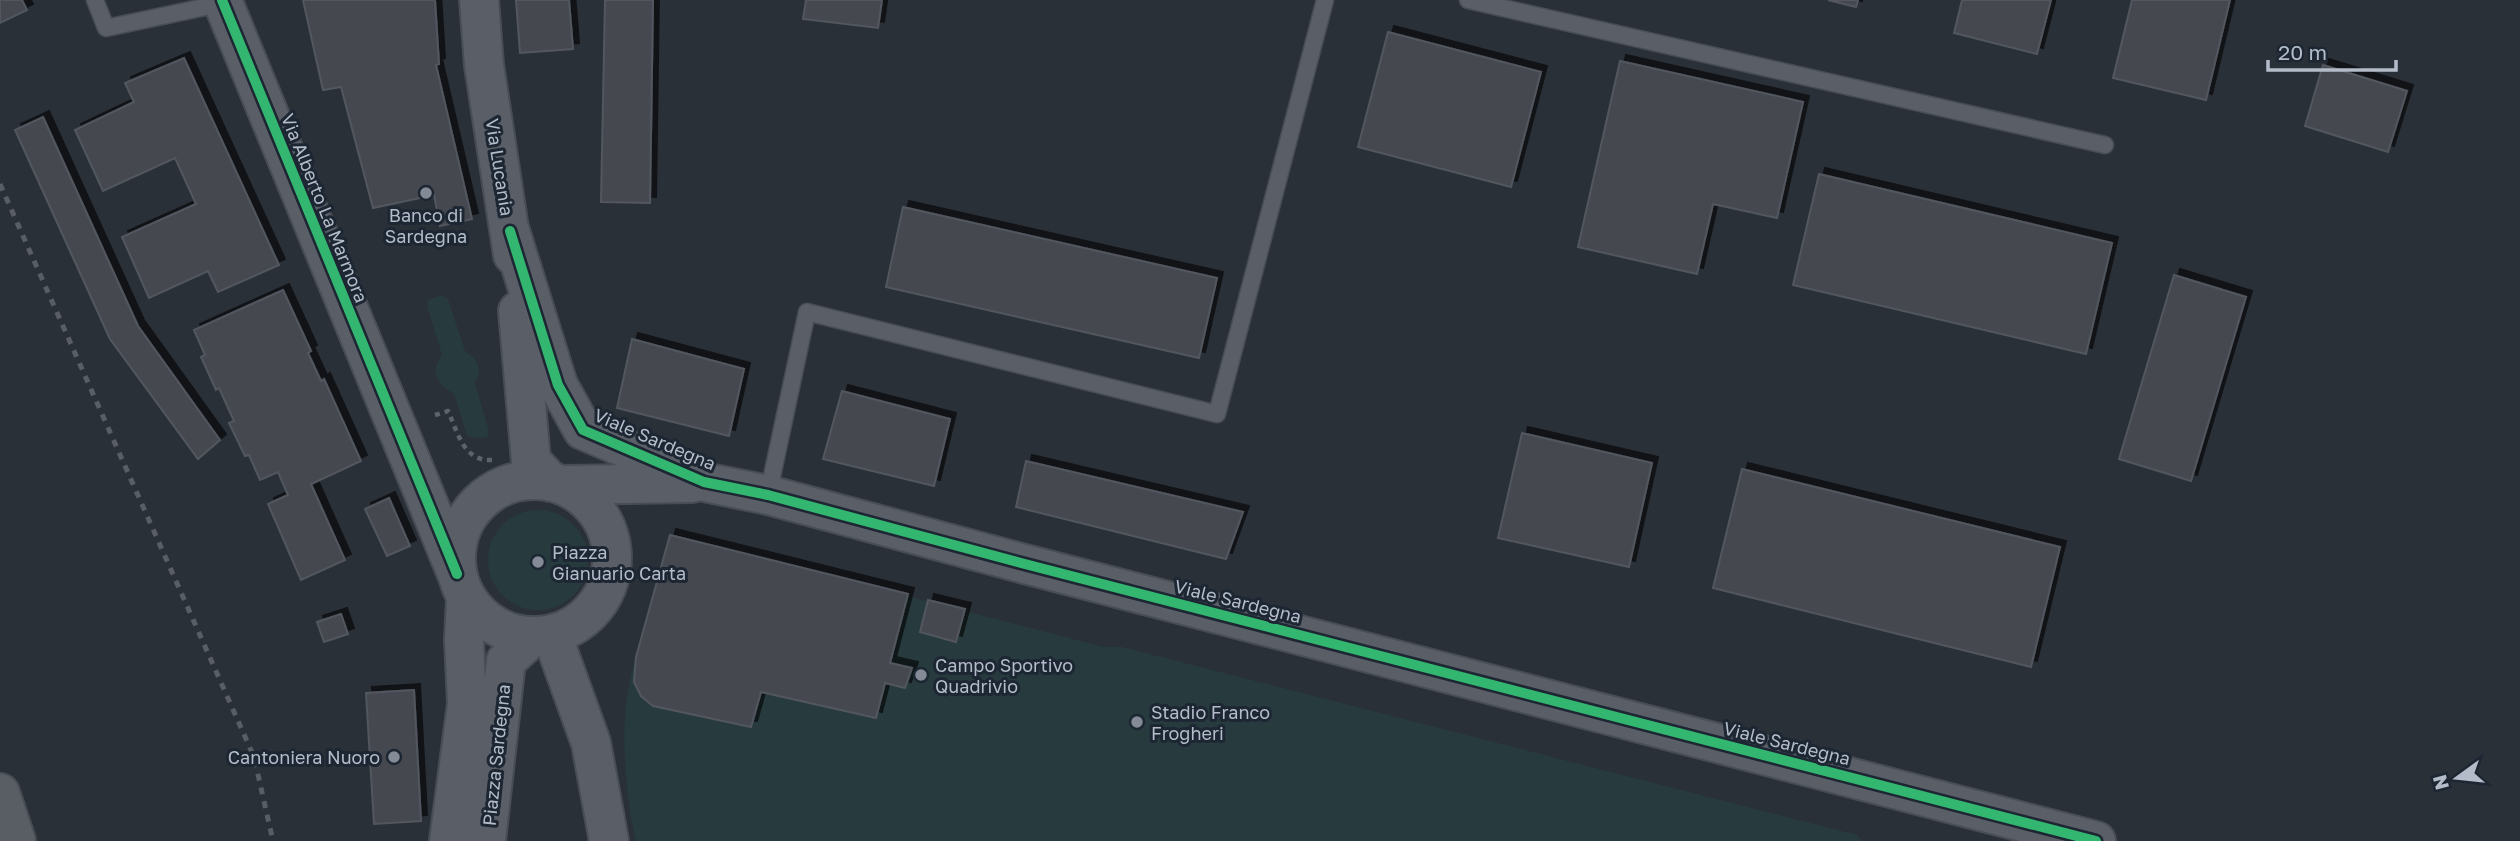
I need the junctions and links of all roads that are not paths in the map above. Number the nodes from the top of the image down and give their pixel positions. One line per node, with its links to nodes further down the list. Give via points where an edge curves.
1 (95, 0): 5 (lane, via 106,28)
2 (479, 0): 7 (street, Via Lucania, via 484,65)
3 (1325, 0): 11 (lane, via 1217,414 807,312)
4 (1468, 0): 6 (lane)
5 (223, 2): 8 (street, Via Alberto La Marmora)
6 (2105, 145)
7 (510, 231): 9 (street, Via Lucania); 10 (street, Viale Sardegna, via 558,385 583,430)
8 (397, 428): 12 (street, Piazza Sardegna)
9 (548, 476): 10 (street); 12 (street, via 512,482 479,503 467,518 456,555); 13 (street, via 578,493 601,516 612,547 612,564 594,609 568,630)
10 (704, 482): 11 (street, Viale Sardegna)
11 (768, 495): 19 (street, Viale Sardegna)
12 (462, 586): 13 (street, via 487,622 516,635); 16 (street, Piazza Sardegna, via 467,704)
13 (542, 636): 17 (street, Piazza Sardegna, via 506,661); 18 (street, via 592,743)
14 (0, 793): 15 (main road)
15 (16, 841)
16 (449, 841)
17 (486, 841)
18 (609, 841)
19 (2096, 841)

